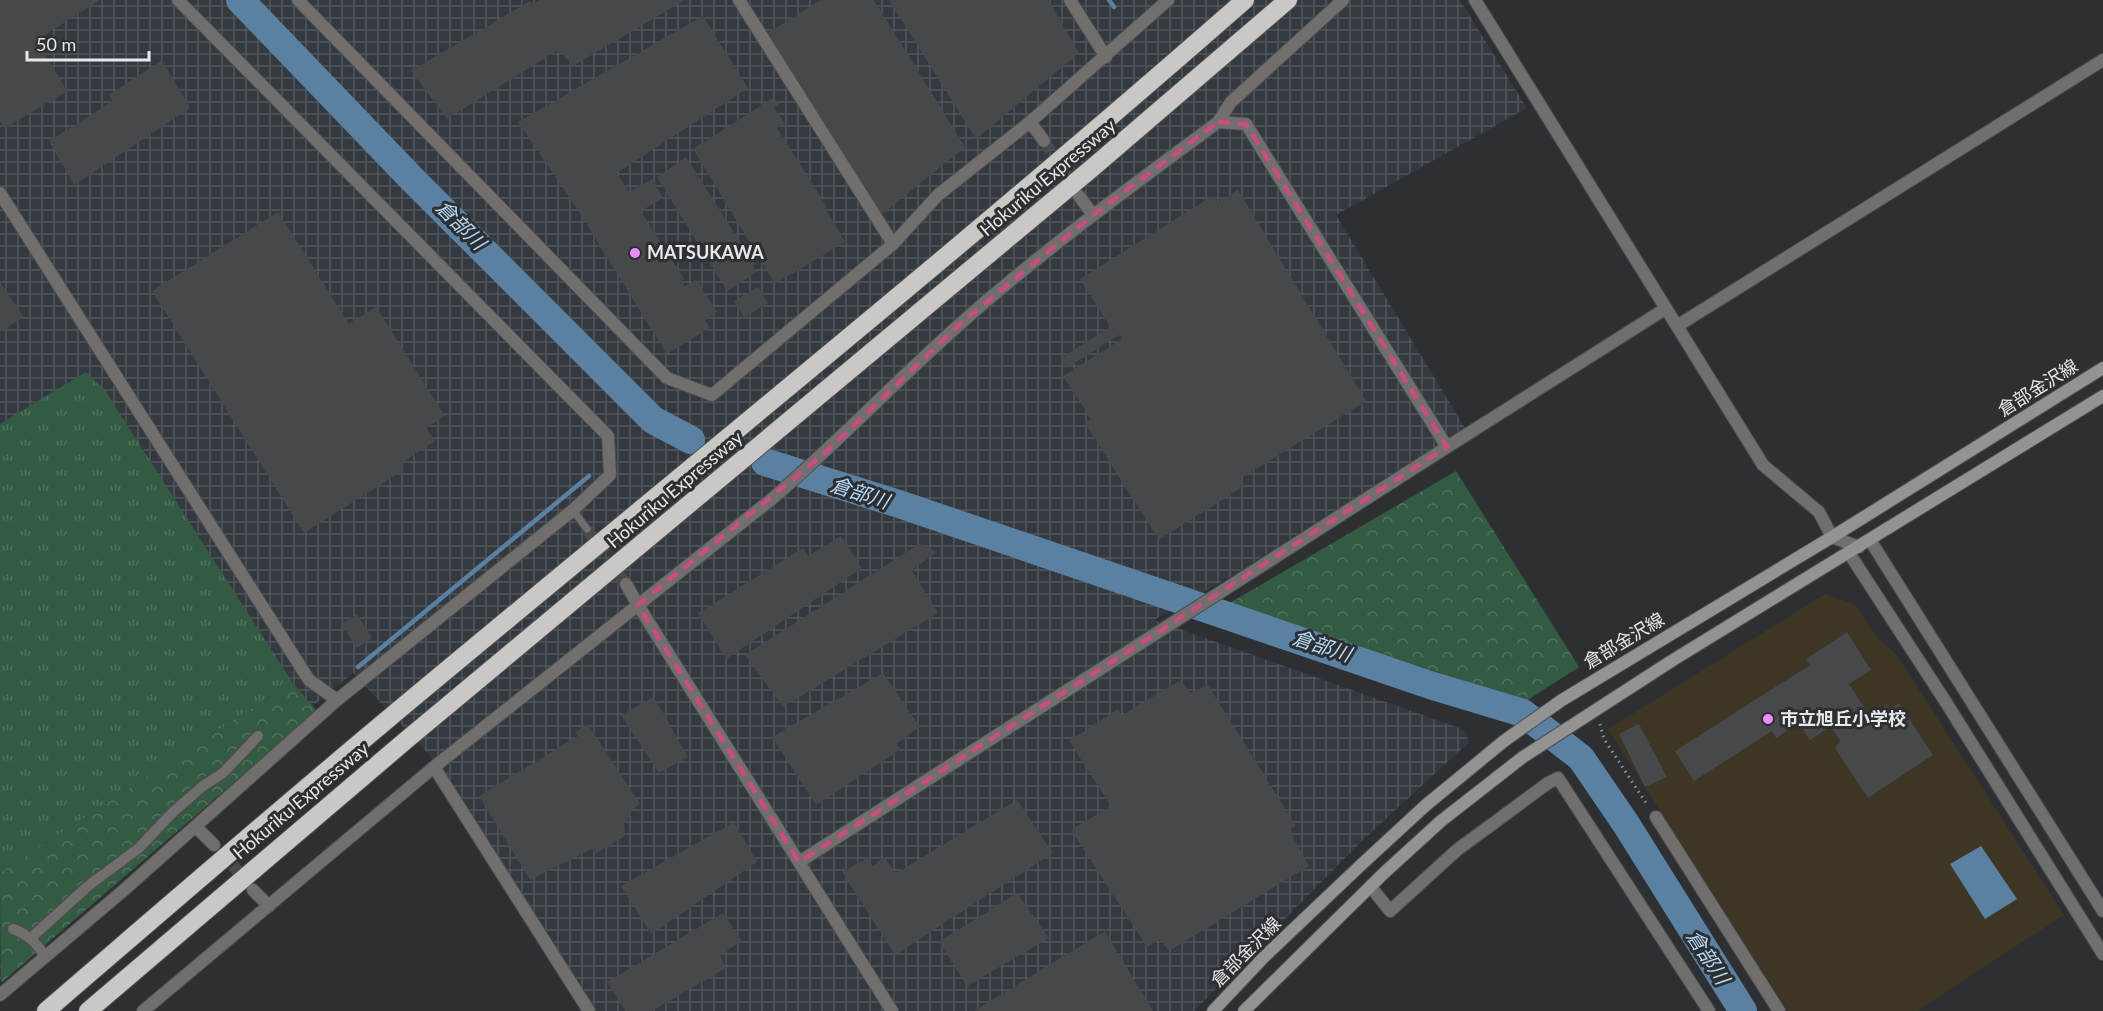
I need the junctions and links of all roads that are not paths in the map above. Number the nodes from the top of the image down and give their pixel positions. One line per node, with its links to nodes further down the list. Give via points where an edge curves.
1 (178, 0): 24 (street, via 608,436 610,475)
2 (298, 0): 18 (street, via 667,378 712,395)
3 (740, 0): 18 (street)
4 (1070, 0): 10 (street)
5 (1168, 0): 10 (street)
6 (1245, 0): 46 (highway, Hokuriku Expressway, via 904,291 385,721)
7 (1288, 0): 47 (highway, Hokuriku Expressway)
8 (1343, 0): 13 (street, via 1231,102)
9 (1475, 0): 19 (street)
10 (1106, 57): 12 (street)
11 (2103, 60): 20 (street)
12 (1030, 122): 14 (street); 18 (street, via 938,195)
13 (1218, 122): 17 (street); 23 (street, via 1246,124)
14 (1044, 141)
15 (0, 193): 30 (street, via 309,680)
16 (1078, 196): 17 (street)
17 (1093, 215): 29 (street, via 960,324 773,498)
18 (893, 244)
19 (1665, 309): 20 (street); 23 (street)
20 (1677, 326): 26 (street, via 1763,465 1819,512)
21 (2103, 368): 26 (main road, 倉部金沢線)
22 (2103, 396): 27 (main road)
23 (1447, 447): 36 (street)
24 (573, 510): 25 (lane); 30 (street)
25 (587, 529)
26 (1832, 537): 27 (street); 51 (main road, 倉部金沢線, via 1562,700 1504,741 1362,864)
27 (1859, 547): 37 (main road, via 1523,757 1441,821); 40 (street); 43 (street, via 1947,704)
28 (626, 585): 29 (street)
29 (638, 605): 32 (street); 36 (street)
30 (337, 700): 34 (street)
31 (258, 736): 42 (street, via 223,773 203,786 139,848 88,886)
32 (434, 767): 39 (street); 49 (street)
33 (1656, 817): 54 (street)
34 (196, 826): 35 (street); 44 (street)
35 (214, 844)
36 (799, 862): 50 (street)
37 (1371, 887): 52 (main road); 53 (street, via 1390,910 1457,850 1558,778)
38 (254, 890): 39 (street)
39 (269, 906): 48 (street)
40 (2103, 911)
41 (13, 929): 42 (street)
42 (31, 939): 44 (street)
43 (2103, 954)
44 (46, 957): 45 (street)
45 (0, 995)
46 (46, 1011)
47 (88, 1011)
48 (143, 1011)
49 (589, 1011)
50 (892, 1011)
51 (1213, 1011)
52 (1244, 1011)
53 (1709, 1011)
54 (1779, 1011)

